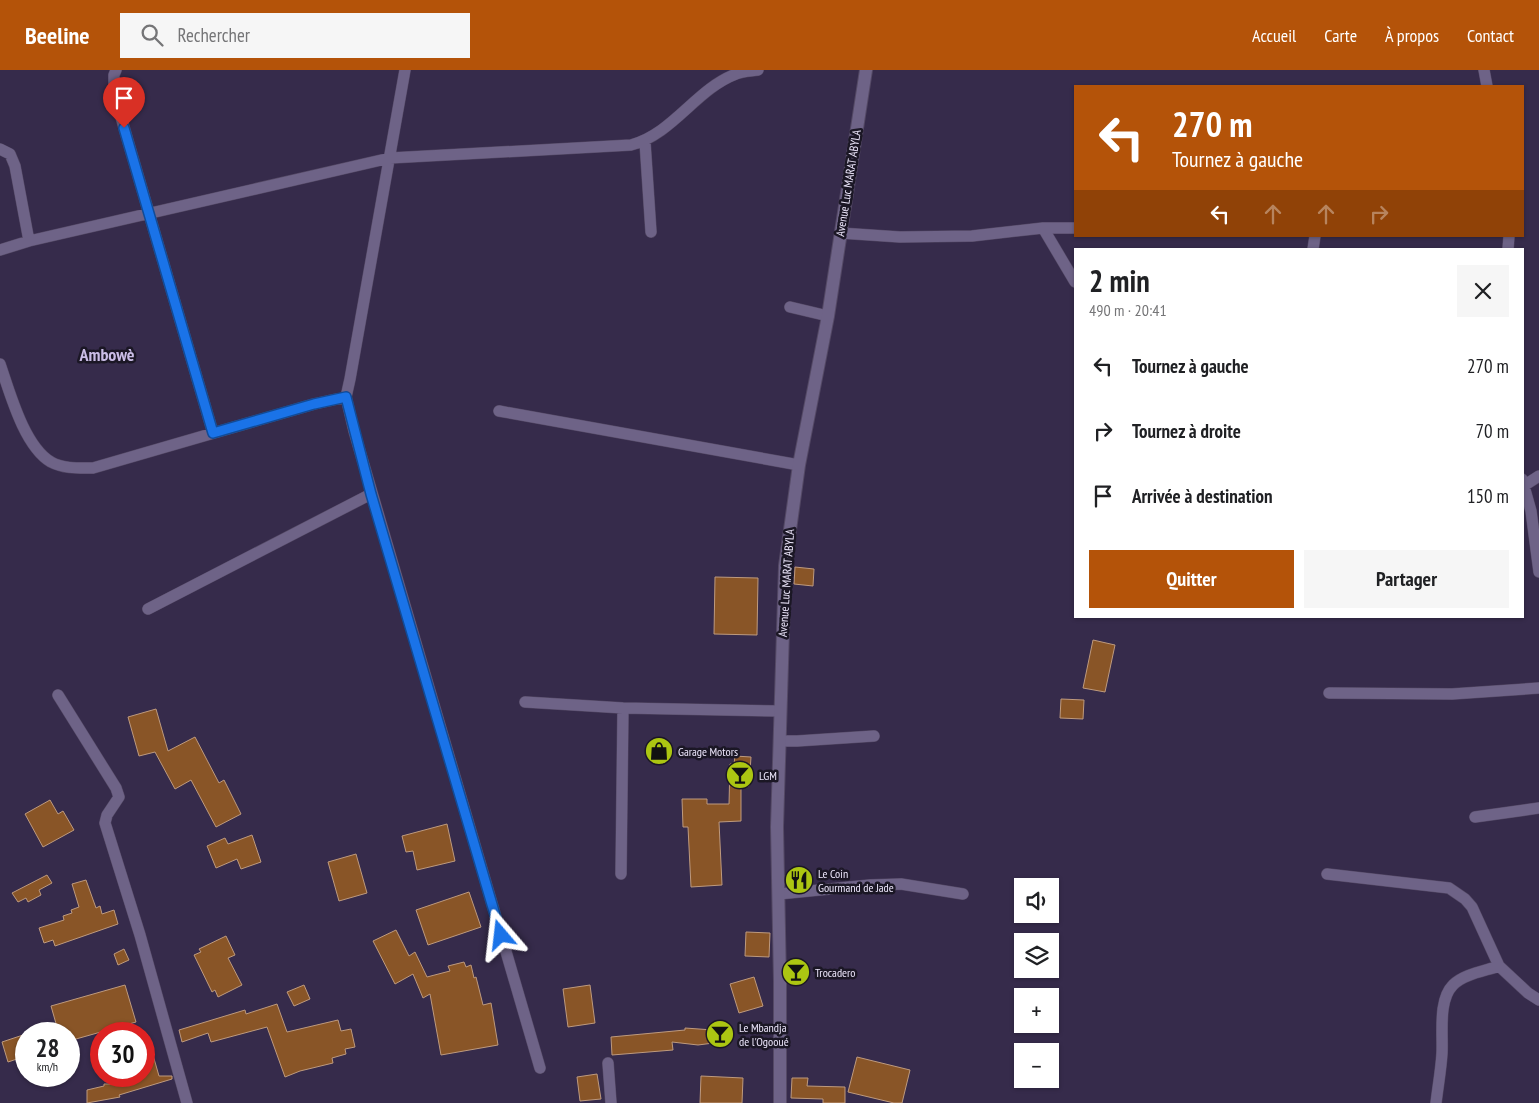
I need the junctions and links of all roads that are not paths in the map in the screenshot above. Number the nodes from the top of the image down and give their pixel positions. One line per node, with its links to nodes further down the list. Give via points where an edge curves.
1 (116, 70): 10 (street, via 114,93)
2 (405, 70): 9 (street)
3 (758, 70): 7 (street, via 722,80)
4 (866, 70): 14 (street, Avenue Luc MARAT ABYLA)
5 (1484, 70): 6 (street)
6 (1488, 85)
7 (645, 142): 9 (street); 13 (street)
8 (0, 149): 15 (street, via 10,154 15,166)
9 (390, 158): 10 (street); 21 (street)
10 (148, 214): 15 (street); 23 (street)
11 (1043, 228): 12 (street); 14 (street, via 972,236 900,237); 17 (street)
12 (1074, 228)
13 (650, 232)
14 (840, 233): 19 (street, Avenue Luc MARAT ABYLA)
15 (29, 241): 16 (street)
16 (0, 250)
17 (1074, 280)
18 (790, 306): 19 (street)
19 (828, 316): 24 (street, Avenue Luc MARAT ABYLA)
20 (0, 364): 23 (street, via 26,434 51,462 71,468 93,468)
21 (346, 397): 23 (street); 27 (street)
22 (499, 411): 24 (street)
23 (213, 433)
24 (799, 465): 36 (street, Avenue Luc MARAT ABYLA, via 785,566)
25 (1539, 476): 26 (street)
26 (1524, 482): 28 (street)
27 (371, 494): 30 (street); 48 (street)
28 (1526, 505): 29 (street)
29 (1539, 572)
30 (148, 609)
31 (1539, 688): 32 (street, via 1452,694)
32 (1329, 693)
33 (58, 695): 49 (street, via 119,797 105,823)
34 (524, 702): 35 (street)
35 (623, 708): 36 (street); 41 (street)
36 (780, 711): 38 (street, Avenue Luc MARAT ABYLA)
37 (874, 736): 38 (street)
38 (780, 741): 43 (street, Avenue Luc MARAT ABYLA)
39 (1539, 808): 40 (street)
40 (1475, 817)
41 (620, 874)
42 (1327, 874): 45 (street, via 1449,888 1472,907)
43 (778, 894): 44 (street, via 901,884); 51 (street, Avenue Luc MARAT ABYLA)
44 (963, 894)
45 (1500, 966): 46 (street); 52 (street, via 1463,978 1448,993 1443,1010)
46 (1539, 1000)
47 (608, 1063): 50 (street)
48 (540, 1068)
49 (187, 1103)
50 (611, 1103)
51 (780, 1103)
52 (1436, 1103)

